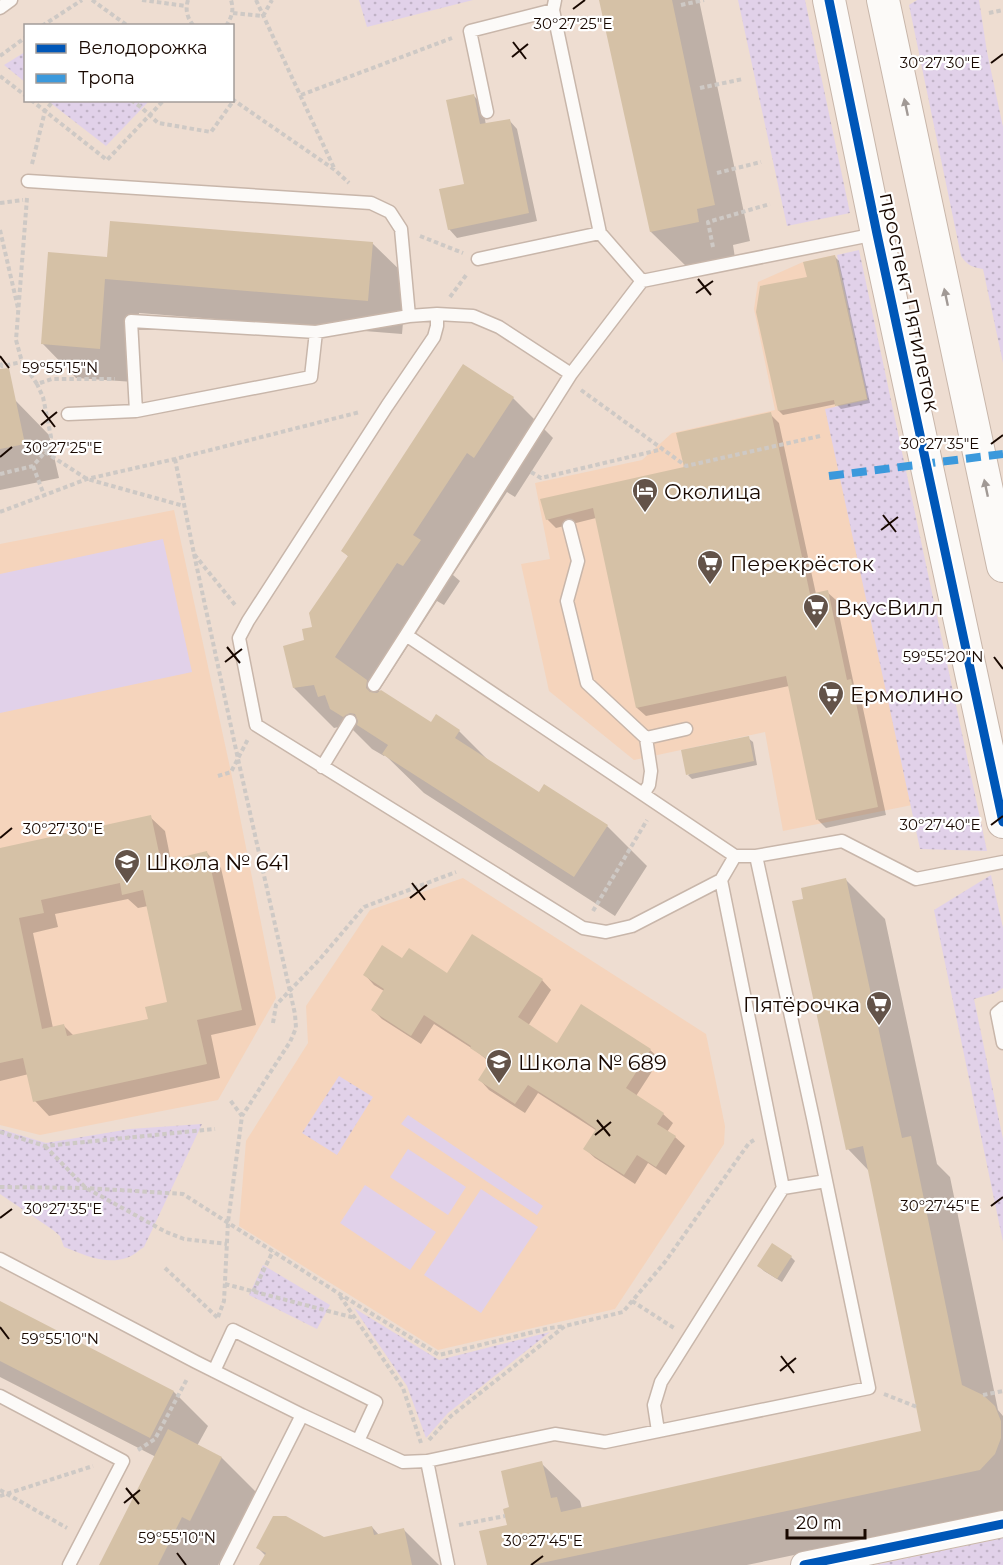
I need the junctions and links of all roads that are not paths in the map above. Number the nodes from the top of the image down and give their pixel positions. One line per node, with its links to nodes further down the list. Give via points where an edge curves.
1 (11, 0): 5 (lane)
2 (829, 0): 9 (street, проспект Пятилеток)
3 (883, 0): 19 (street, проспект Пятилеток, one-way to 3)
4 (554, 5): 6 (lane, via 470,31); 8 (lane)
5 (0, 8)
6 (487, 112)
7 (28, 181): 13 (lane, via 371,203 390,212 401,229)
8 (600, 233): 10 (lane); 11 (lane)
9 (877, 234): 11 (lane); 27 (street, проспект Пятилеток)
10 (478, 259)
11 (642, 280): 15 (lane)
12 (437, 314): 13 (lane); 15 (lane, via 473,316 500,327); 25 (lane, via 434,337 239,638 255,725)
13 (409, 316): 14 (lane)
14 (316, 332): 16 (lane, via 311,376); 16 (lane, via 131,321)
15 (571, 374): 20 (lane)
16 (136, 411): 17 (lane)
17 (68, 414)
18 (569, 526): 24 (lane, via 578,561 567,601 587,683)
19 (1003, 566)
20 (406, 635): 21 (lane); 26 (lane)
21 (374, 685)
22 (350, 721): 25 (lane)
23 (686, 729): 24 (lane)
24 (646, 738): 26 (lane, via 651,771)
25 (322, 768): 31 (lane, via 583,928 606,932 632,926)
26 (643, 794): 28 (lane)
27 (1003, 822)
28 (735, 856): 29 (lane); 31 (lane)
29 (756, 856): 30 (lane, via 842,841 916,879); 34 (lane)
30 (1003, 862)
31 (721, 880): 35 (lane)
32 (1003, 1008): 33 (lane, via 997,1012)
33 (1003, 1043)
34 (826, 1180): 35 (lane); 40 (lane, via 869,1388)
35 (783, 1188): 40 (lane, via 661,1382 654,1405)
36 (0, 1259): 37 (lane)
37 (214, 1371): 39 (lane); 41 (lane, via 233,1330 376,1402)
38 (0, 1396): 44 (lane, via 123,1461)
39 (302, 1415): 41 (lane); 45 (lane)
40 (658, 1431): 42 (lane, via 605,1442 555,1434)
41 (358, 1441): 42 (lane, via 403,1462)
42 (427, 1461): 46 (lane)
43 (1003, 1524): 47 (street)
44 (69, 1565)
45 (225, 1565)
46 (448, 1565)
47 (804, 1565)

